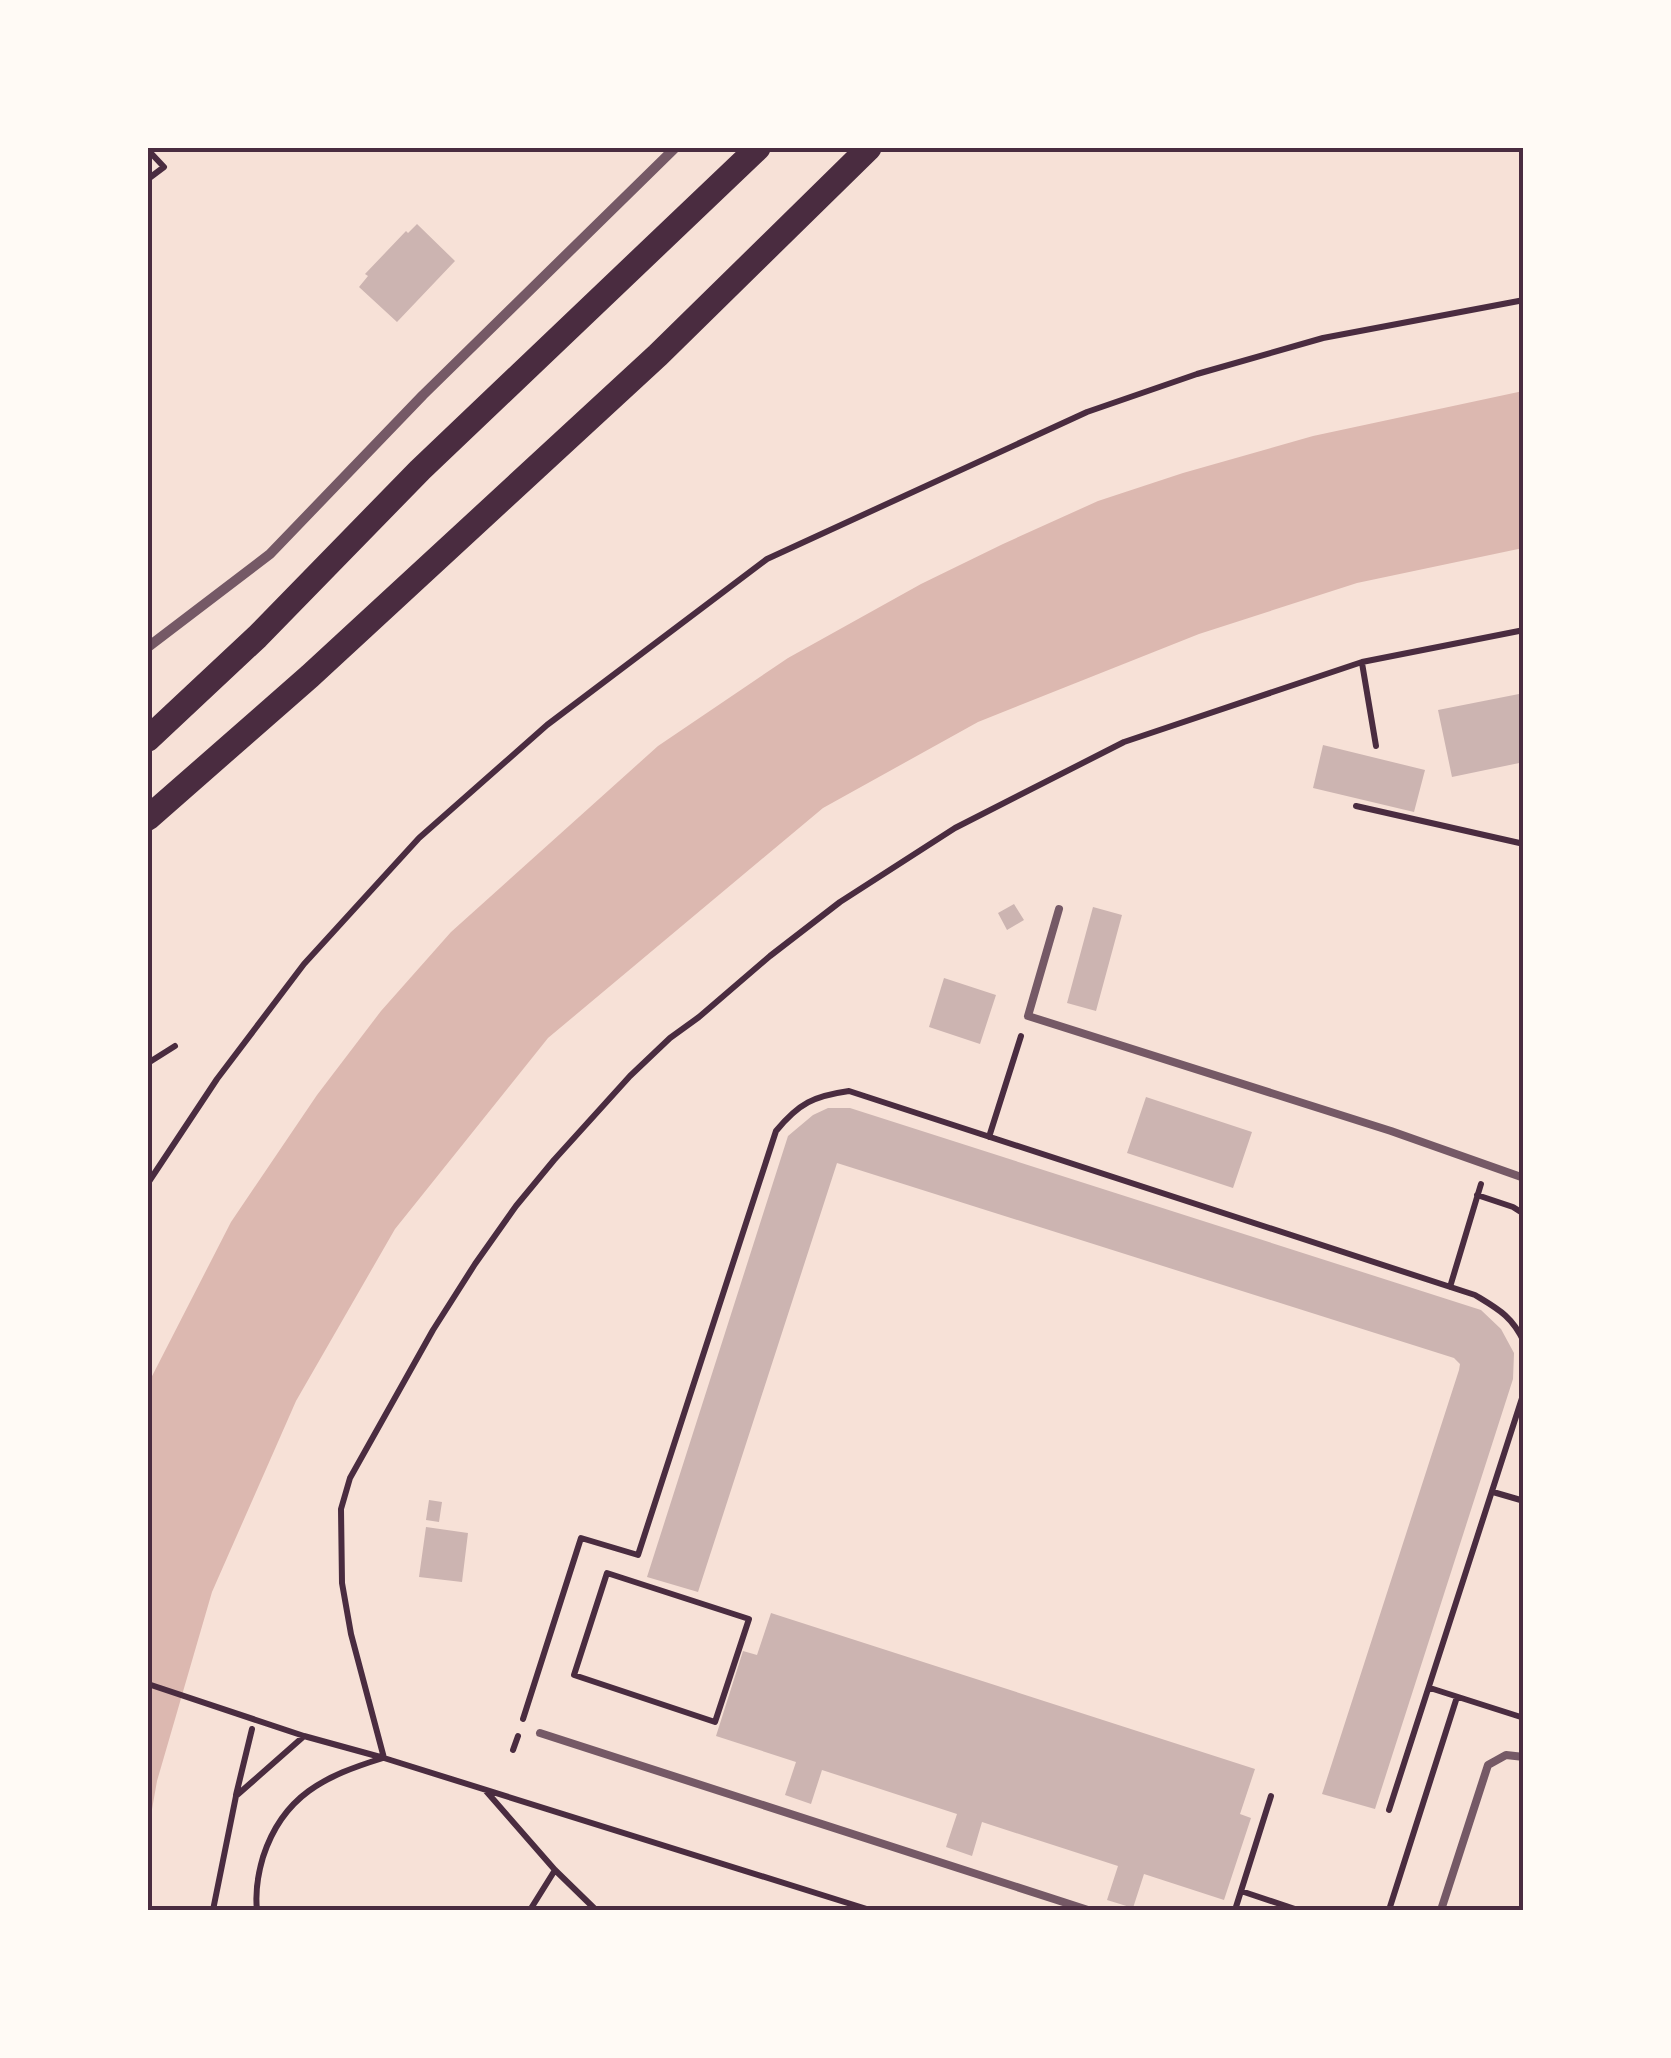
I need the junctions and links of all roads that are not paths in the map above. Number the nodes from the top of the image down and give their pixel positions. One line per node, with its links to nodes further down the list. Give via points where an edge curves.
1 (675, 148): 4 (street, via 270,554)
2 (758, 148): 5 (main road)
3 (868, 148): 6 (main road, via 643,368)
4 (148, 647)
5 (148, 739)
6 (148, 818)
7 (1059, 908): 8 (lane, via 1028,1016)
8 (1524, 1178)
9 (540, 1733): 11 (lane)
10 (1524, 1757): 12 (lane, via 1506,1755 1488,1765)
11 (1088, 1910)
12 (1441, 1910)

